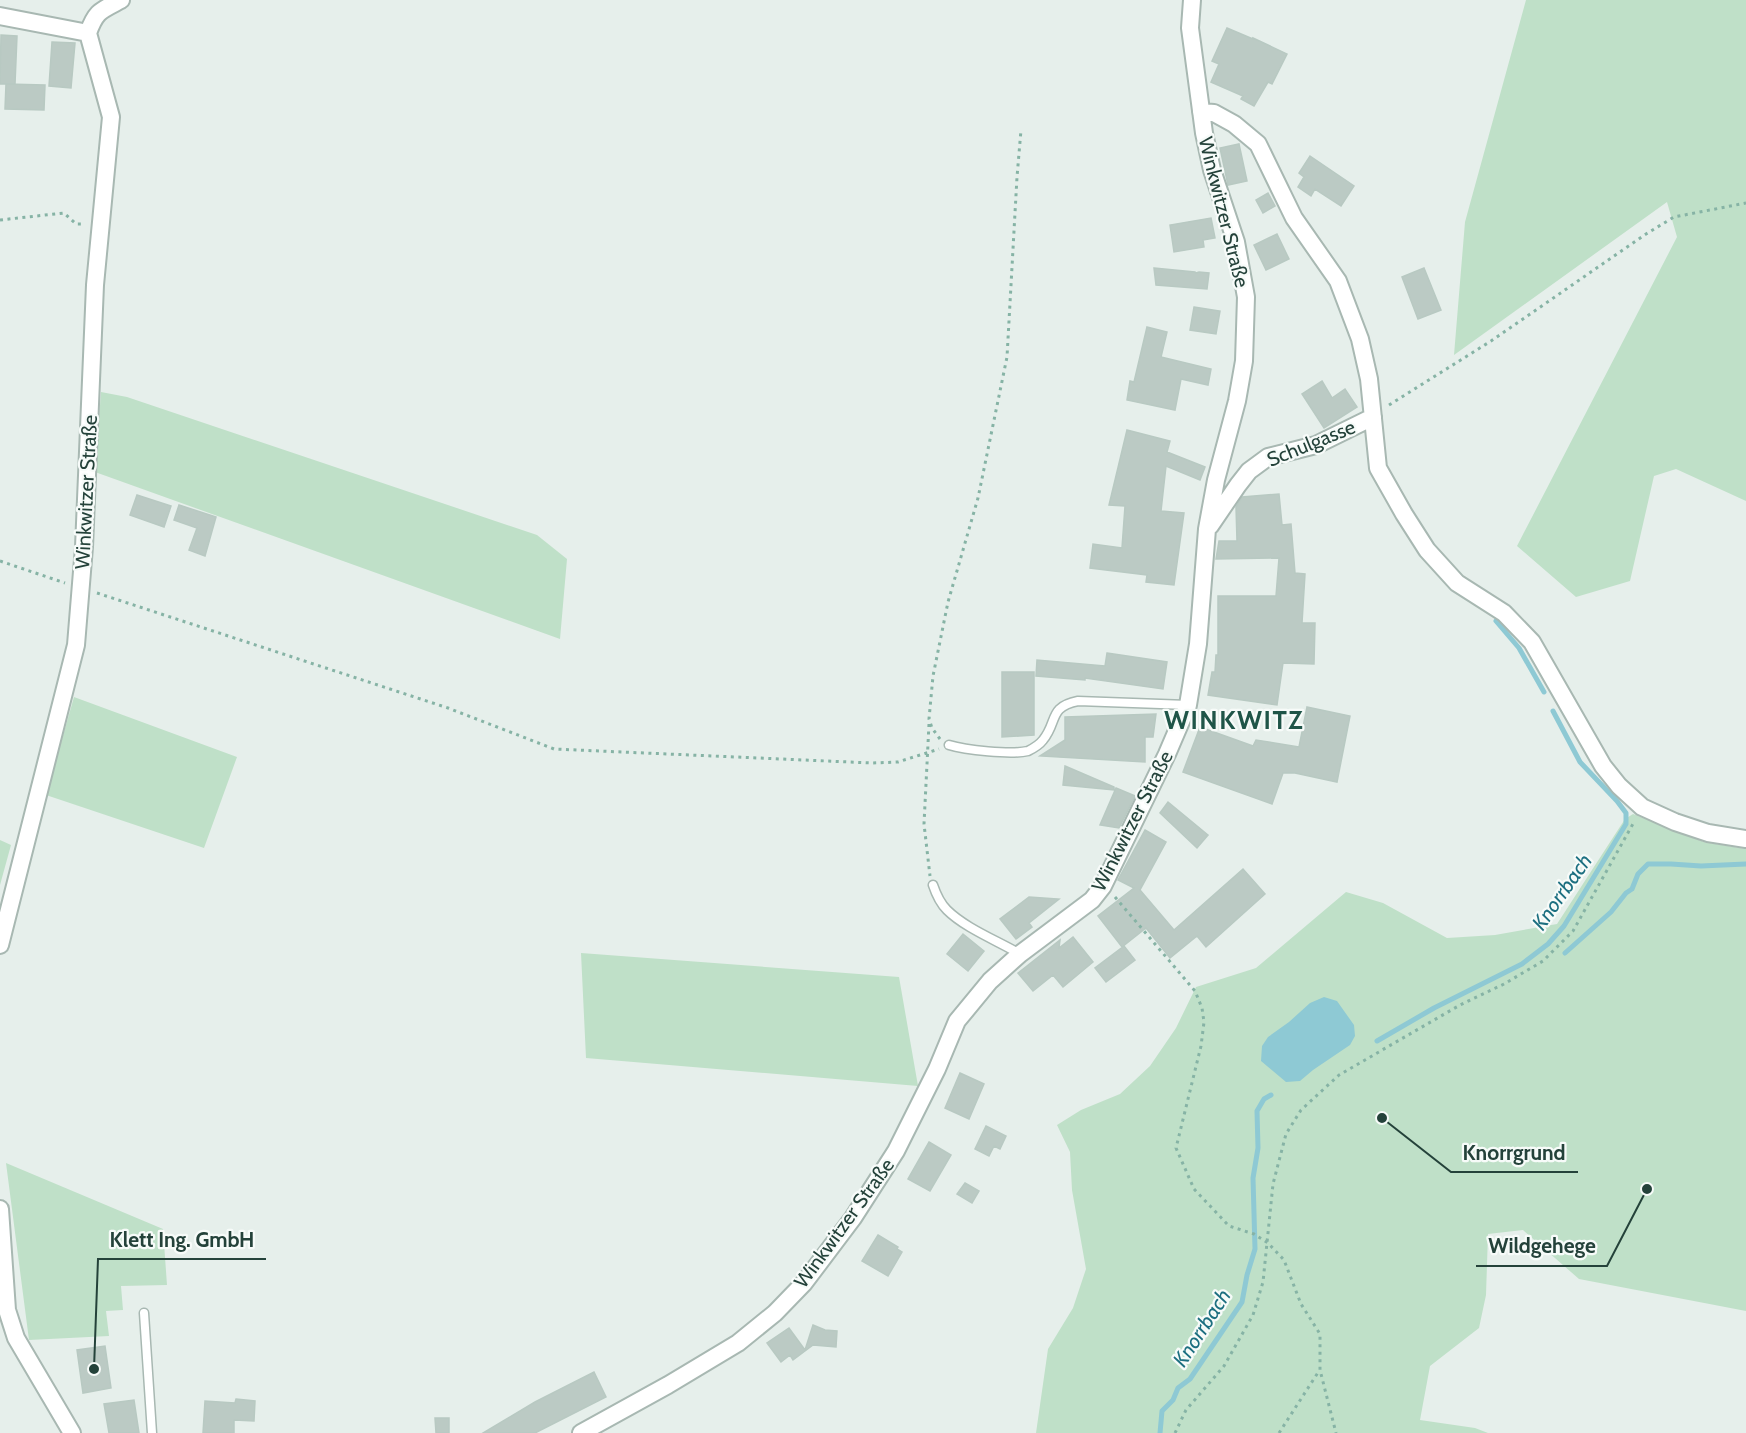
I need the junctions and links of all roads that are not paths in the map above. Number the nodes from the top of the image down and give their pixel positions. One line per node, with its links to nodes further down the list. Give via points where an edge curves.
1 (121, 0): 4 (street, via 94,16)
2 (1192, 0): 5 (street, Winkwitzer Straße, via 1190,28)
3 (0, 16): 4 (street)
4 (88, 33): 12 (street, Winkwitzer Straße, via 111,117 95,285 76,645)
5 (1201, 112): 6 (street, via 1214,113 1258,144 1294,218 1338,281 1360,339); 7 (street, Winkwitzer Straße, via 1212,170 1236,242 1246,297 1244,361)
6 (1373, 417): 7 (street, Schulgasse, via 1316,445 1268,457 1249,471); 10 (street, via 1378,468 1427,550 1457,583 1504,613 1532,642 1603,766 1619,786 1642,807 1675,822)
7 (1207, 529): 8 (street, Winkwitzer Straße, via 1198,644)
8 (1188, 705): 9 (lane, via 1078,701 1060,708 1043,740 1029,751 976,751); 13 (street, Winkwitzer Straße, via 1104,886 1092,900)
9 (949, 745)
10 (1746, 840)
11 (933, 885): 13 (lane, via 946,909)
12 (0, 945)
13 (1020, 954): 19 (street, Winkwitzer Straße, via 990,981 957,1021 896,1151 853,1218 804,1283 738,1343)
14 (0, 1209): 15 (street)
15 (3, 1312): 17 (street)
16 (144, 1313): 18 (lane)
17 (72, 1433)
18 (152, 1433)
19 (581, 1433)

